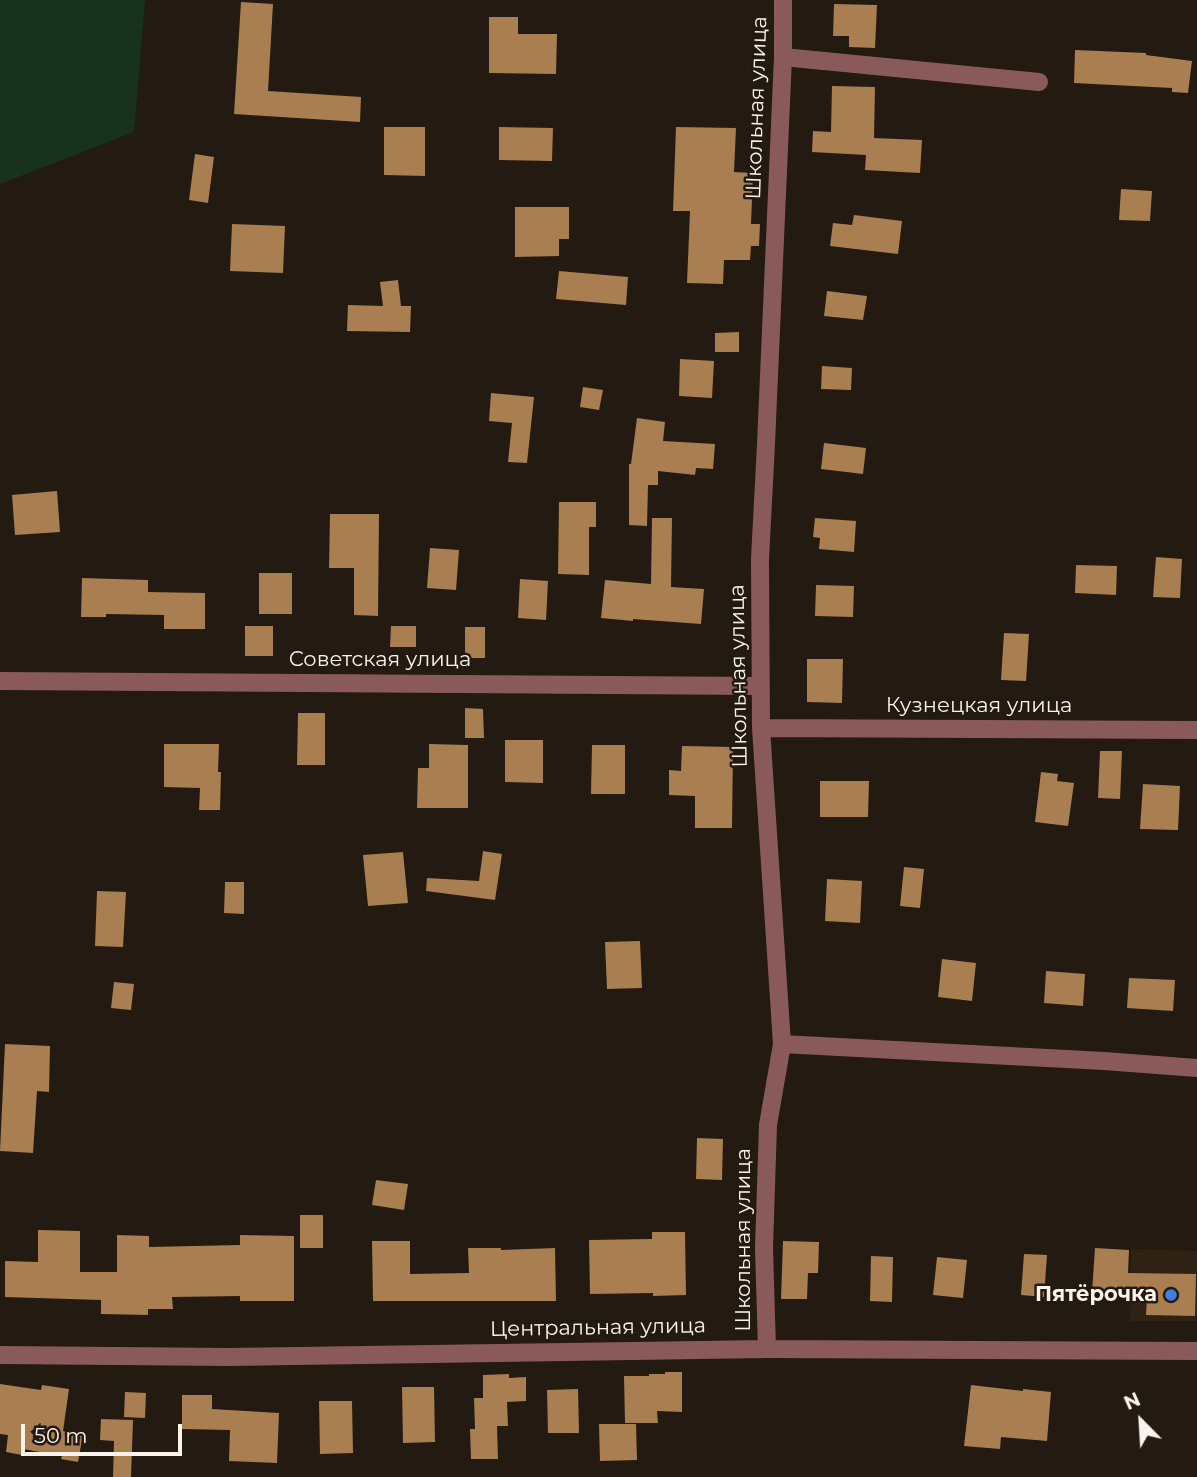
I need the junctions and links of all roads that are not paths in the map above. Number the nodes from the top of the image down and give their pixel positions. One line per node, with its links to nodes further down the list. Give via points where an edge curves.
1 (782, 0): 2 (street, Школьная улица)
2 (783, 57): 3 (street); 5 (street, Школьная улица, via 760,559)
3 (1040, 82)
4 (0, 681): 5 (street, Советская улица)
5 (760, 686): 6 (street, Школьная улица)
6 (761, 728): 7 (street, Кузнецкая улица); 8 (street, Школьная улица)
7 (1197, 730)
8 (782, 1045): 9 (street); 10 (street, Школьная улица, via 768,1125)
9 (1197, 1068)
10 (766, 1349): 11 (street, Центральная улица); 12 (street, Центральная улица, via 229,1357)
11 (1197, 1351)
12 (0, 1355)

